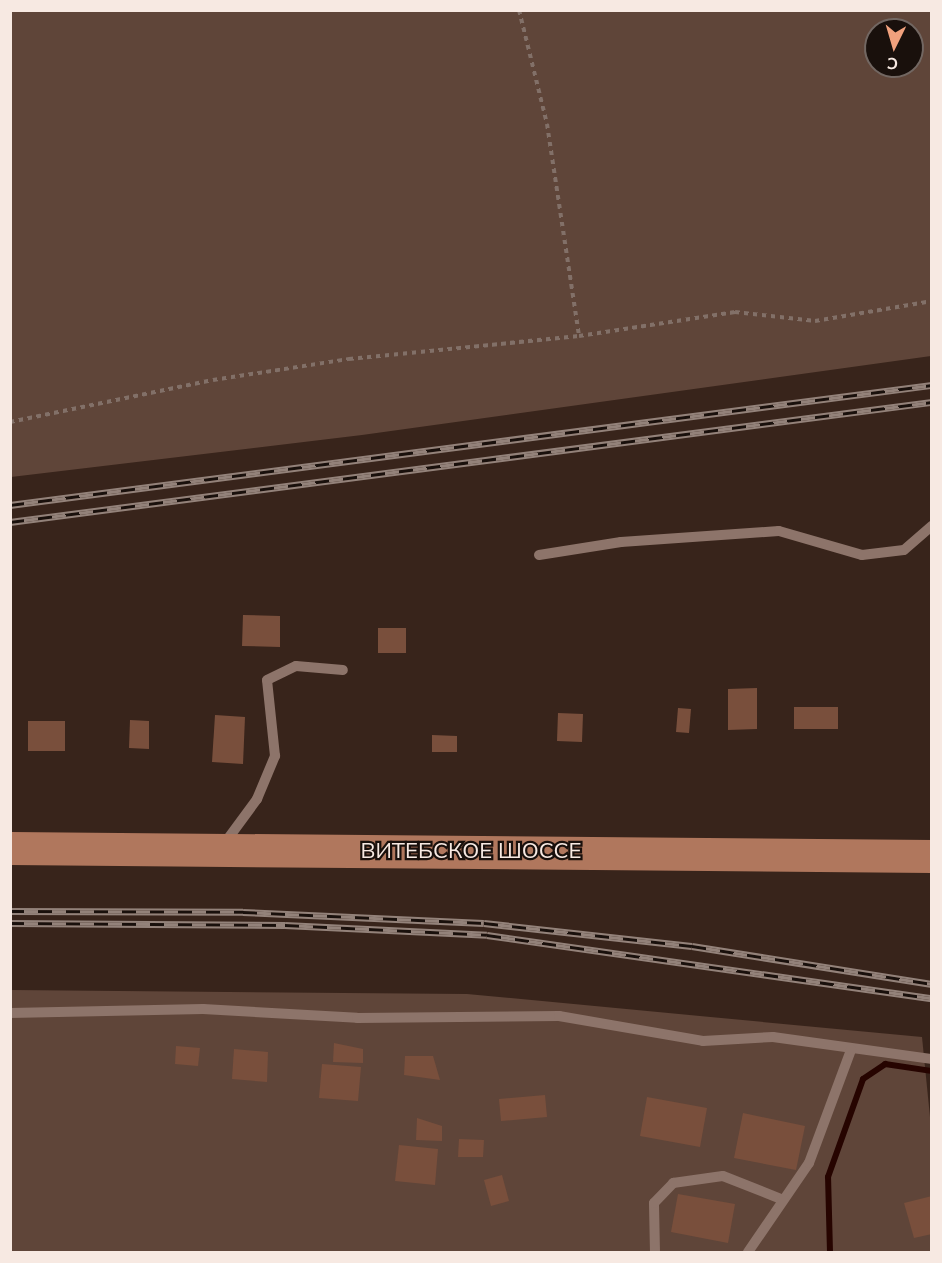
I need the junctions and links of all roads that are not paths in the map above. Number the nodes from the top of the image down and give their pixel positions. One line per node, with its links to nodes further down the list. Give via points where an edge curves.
1 (932, 526): 2 (lane, via 904,550 861,555 779,531 621,542)
2 (539, 555)
3 (343, 670): 5 (lane, via 296,666 267,680 275,756 257,799)
4 (10, 848): 5 (main road, ВИТЕБСКОЕ ШОССЕ)
5 (221, 850): 6 (main road, ВИТЕБСКОЕ ШОССЕ)
6 (932, 856)
7 (10, 1013): 8 (lane, via 203,1010 357,1018 559,1016 703,1041 773,1037)
8 (851, 1050): 9 (lane); 10 (lane, via 808,1162)
9 (932, 1059)
10 (781, 1198): 11 (lane, via 723,1176 673,1183 654,1203); 12 (lane)
11 (655, 1252)
12 (748, 1252)

